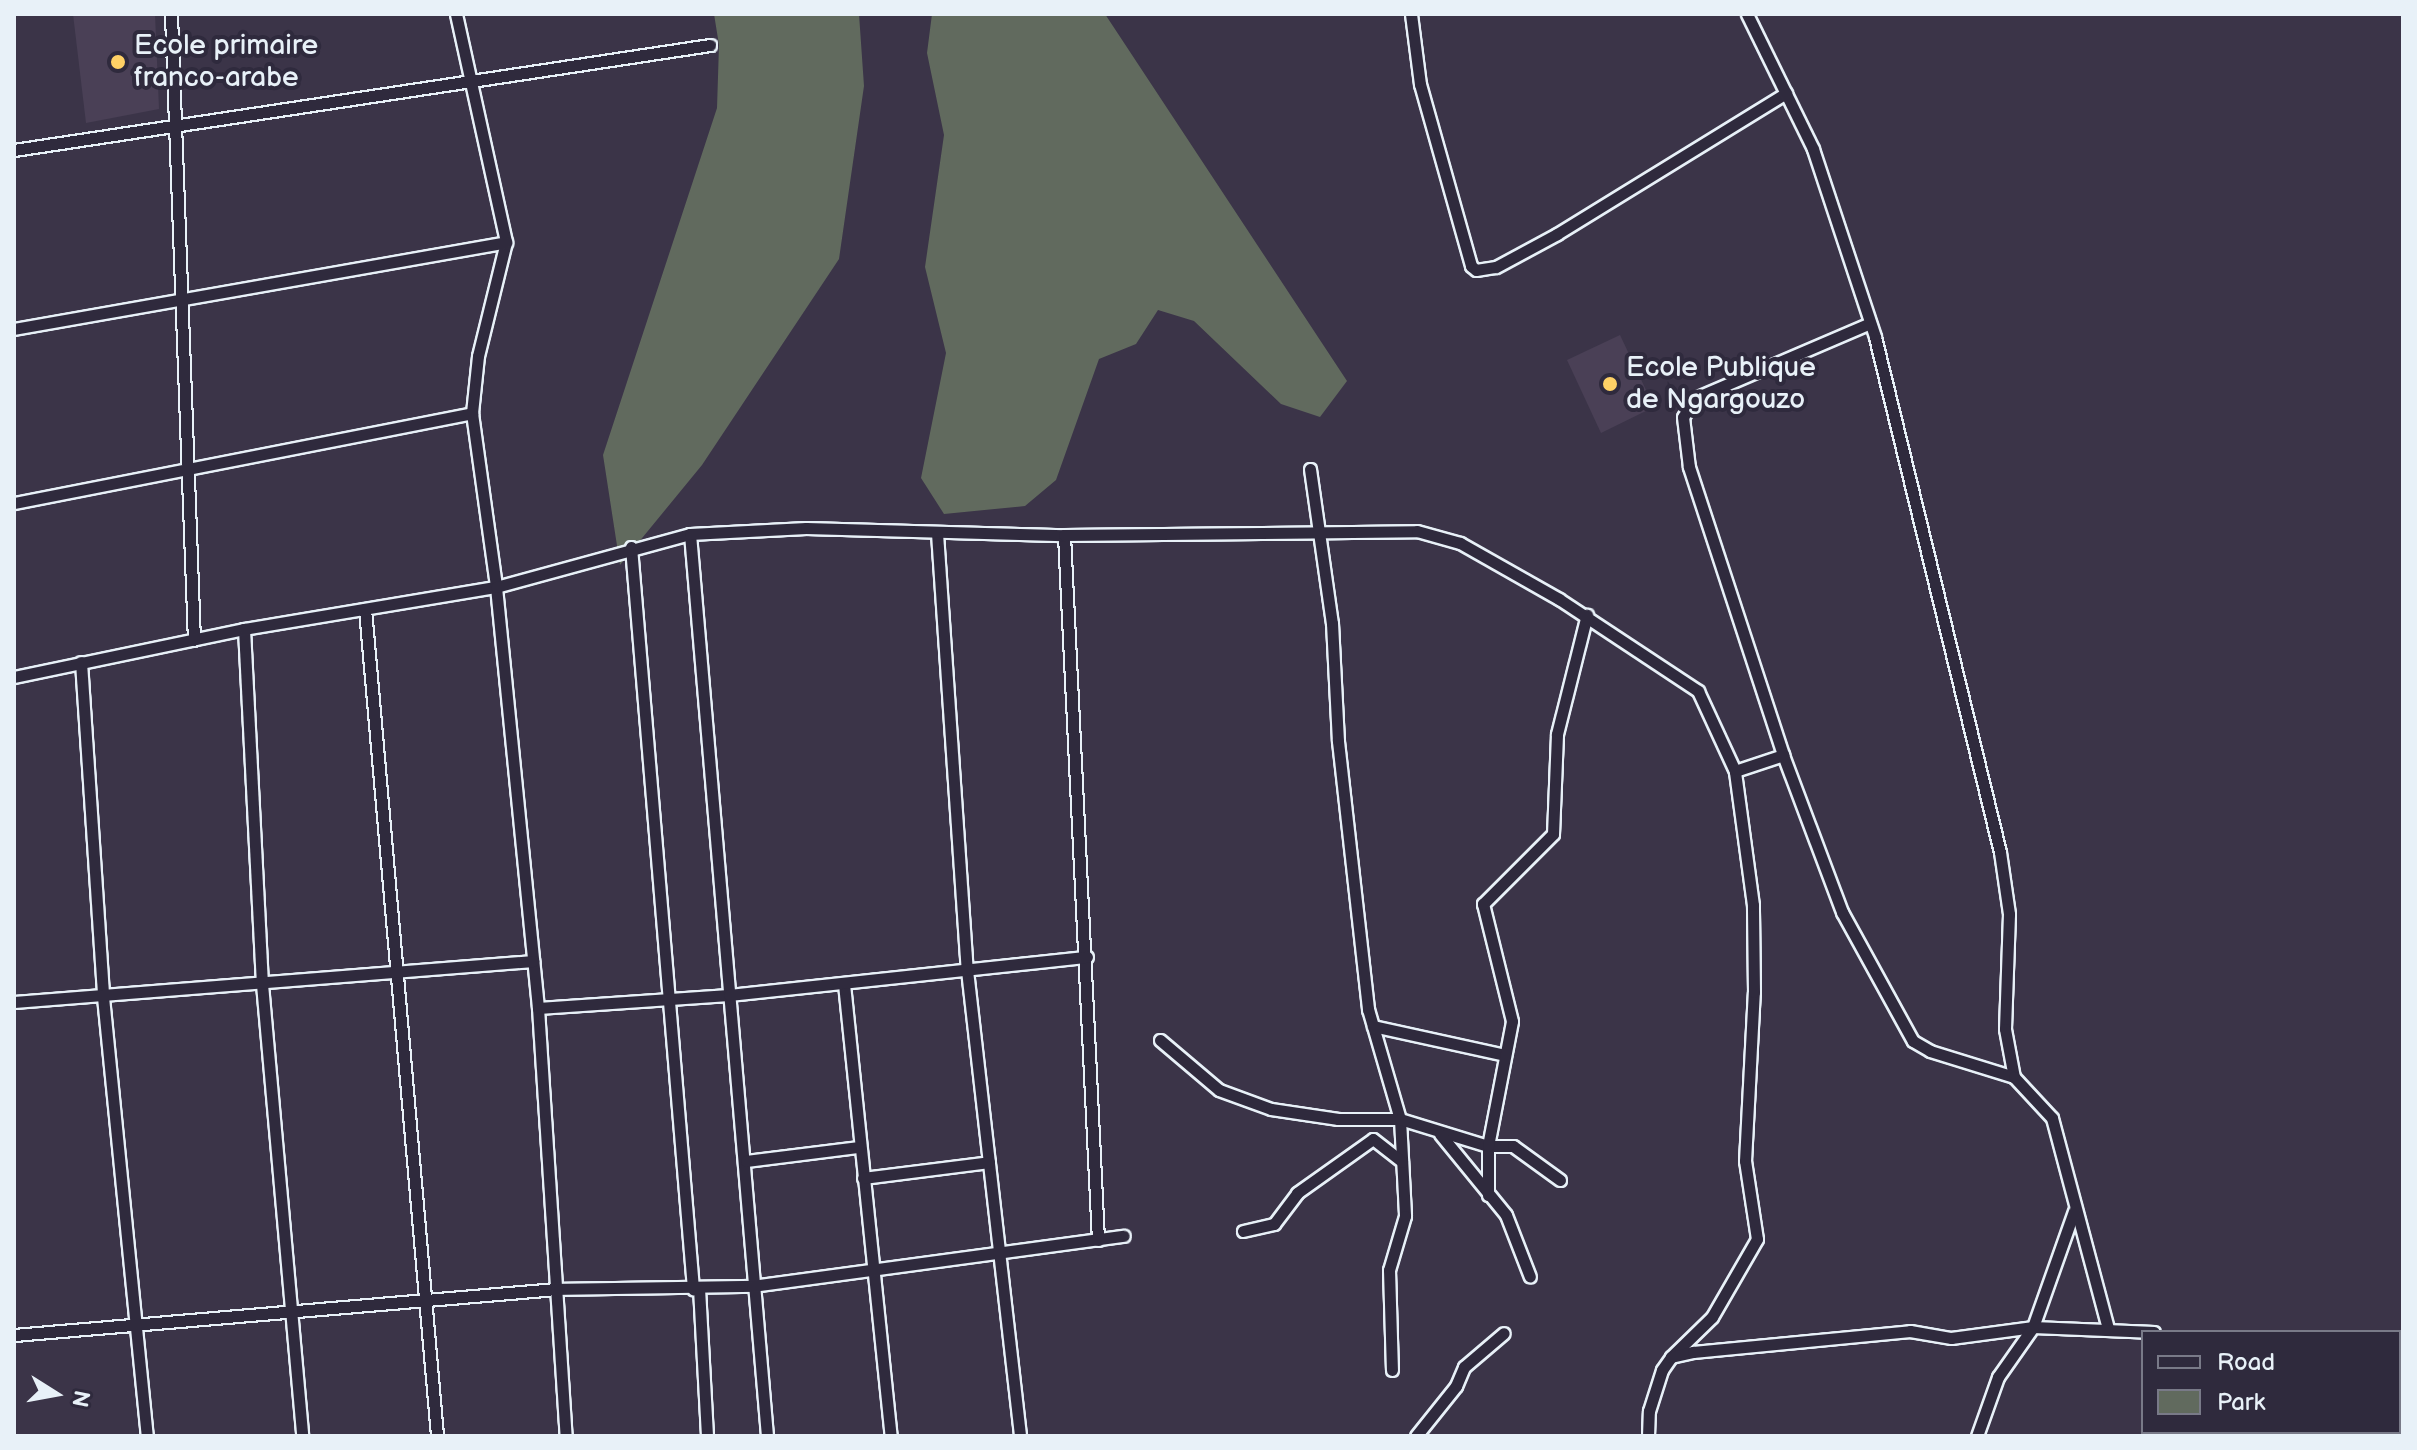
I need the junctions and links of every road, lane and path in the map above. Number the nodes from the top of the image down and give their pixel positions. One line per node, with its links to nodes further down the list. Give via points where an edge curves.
1 (171, 14): 8 (street)
2 (456, 14): 6 (street)
3 (1411, 14): 7 (street, via 1420,84 1476,270 1496,267 1557,234)
4 (1747, 14): 7 (street)
5 (710, 45): 6 (street)
6 (471, 78): 8 (street); 10 (street)
7 (1786, 93): 12 (street, via 1813,149)
8 (175, 127): 9 (street); 11 (street)
9 (14, 150)
10 (506, 242): 11 (street); 14 (street, via 478,356)
11 (180, 299): 13 (street); 16 (street)
12 (1868, 324): 30 (street, via 1695,398 1683,417 1689,467); 46 (street, via 2000,852 2009,914 2005,1029)
13 (14, 329)
14 (472, 413): 16 (street); 23 (street)
15 (1310, 469): 21 (street)
16 (186, 471): 17 (street); 27 (street)
17 (14, 503)
18 (937, 533): 19 (street, via 806,528); 20 (street); 34 (street)
19 (690, 534): 22 (street); 38 (street)
20 (1064, 535): 21 (street); 32 (street)
21 (1317, 535): 25 (street, via 1417,531 1460,543); 43 (street, via 1332,623 1350,867)
22 (631, 547): 23 (street); 40 (street)
23 (496, 587): 24 (street); 33 (street)
24 (365, 609): 26 (street); 35 (street)
25 (1587, 615): 31 (street, via 1698,691); 45 (street, via 1557,734 1553,834 1483,904 1512,1021)
26 (244, 629): 27 (street); 36 (street)
27 (194, 640): 28 (street)
28 (81, 662): 29 (street); 39 (street)
29 (14, 677)
30 (1783, 755): 31 (street); 46 (street, via 1826,876 1898,1022 1930,1051)
31 (1735, 771): 75 (street, via 1753,905 1745,1161 1757,1239 1712,1317)
32 (1087, 957): 34 (street); 60 (street)
33 (533, 961): 35 (street); 42 (street)
34 (967, 970): 37 (street); 52 (street)
35 (396, 971): 36 (street); 67 (street)
36 (262, 984): 39 (street); 68 (street)
37 (844, 984): 38 (street); 50 (street)
38 (729, 995): 40 (street); 51 (street)
39 (103, 997): 41 (street); 69 (street)
40 (671, 998): 42 (street); 65 (street)
41 (14, 1002)
42 (538, 1008): 66 (street)
43 (1373, 1026): 45 (street); 47 (street)
44 (1160, 1040): 47 (street, via 1219,1090 1271,1109 1338,1119)
45 (1505, 1055): 49 (street)
46 (2014, 1077): 57 (street, via 2052,1118)
47 (1400, 1119): 48 (street); 53 (street)
48 (1440, 1133): 49 (street); 56 (street)
49 (1488, 1146): 55 (street, via 1513,1146); 56 (street)
50 (859, 1147): 51 (street); 54 (street)
51 (746, 1161): 64 (street)
52 (989, 1162): 54 (street); 61 (street)
53 (1402, 1162): 58 (street, via 1373,1139 1297,1193 1274,1224); 76 (street, via 1405,1216 1389,1270)
54 (863, 1178): 62 (street)
55 (1560, 1180)
56 (1488, 1195): 63 (street, via 1506,1215)
57 (2074, 1210): 70 (street); 71 (street)
58 (1243, 1231)
59 (1124, 1236): 60 (street)
60 (1098, 1240): 61 (street)
61 (999, 1255): 62 (street); 84 (street)
62 (873, 1270): 64 (street); 83 (street)
63 (1530, 1277)
64 (752, 1286): 65 (street); 82 (street)
65 (696, 1288): 66 (street); 81 (street)
66 (556, 1289): 67 (street); 80 (street)
67 (424, 1300): 68 (street); 79 (street)
68 (292, 1312): 69 (street); 78 (street)
69 (137, 1326): 74 (street); 77 (street)
70 (2033, 1327): 71 (street); 75 (street, via 1975,1338 1910,1331); 87 (street, via 1998,1377)
71 (2108, 1328): 72 (street)
72 (2141, 1331)
73 (1504, 1333): 85 (street, via 1464,1367 1456,1386)
74 (14, 1335)
75 (1671, 1357): 86 (street, via 1654,1394)
76 (1392, 1370)
77 (147, 1436)
78 (302, 1436)
79 (437, 1436)
80 (566, 1436)
81 (707, 1436)
82 (767, 1436)
83 (891, 1436)
84 (1020, 1436)
85 (1416, 1436)
86 (1648, 1436)
87 (1977, 1436)

